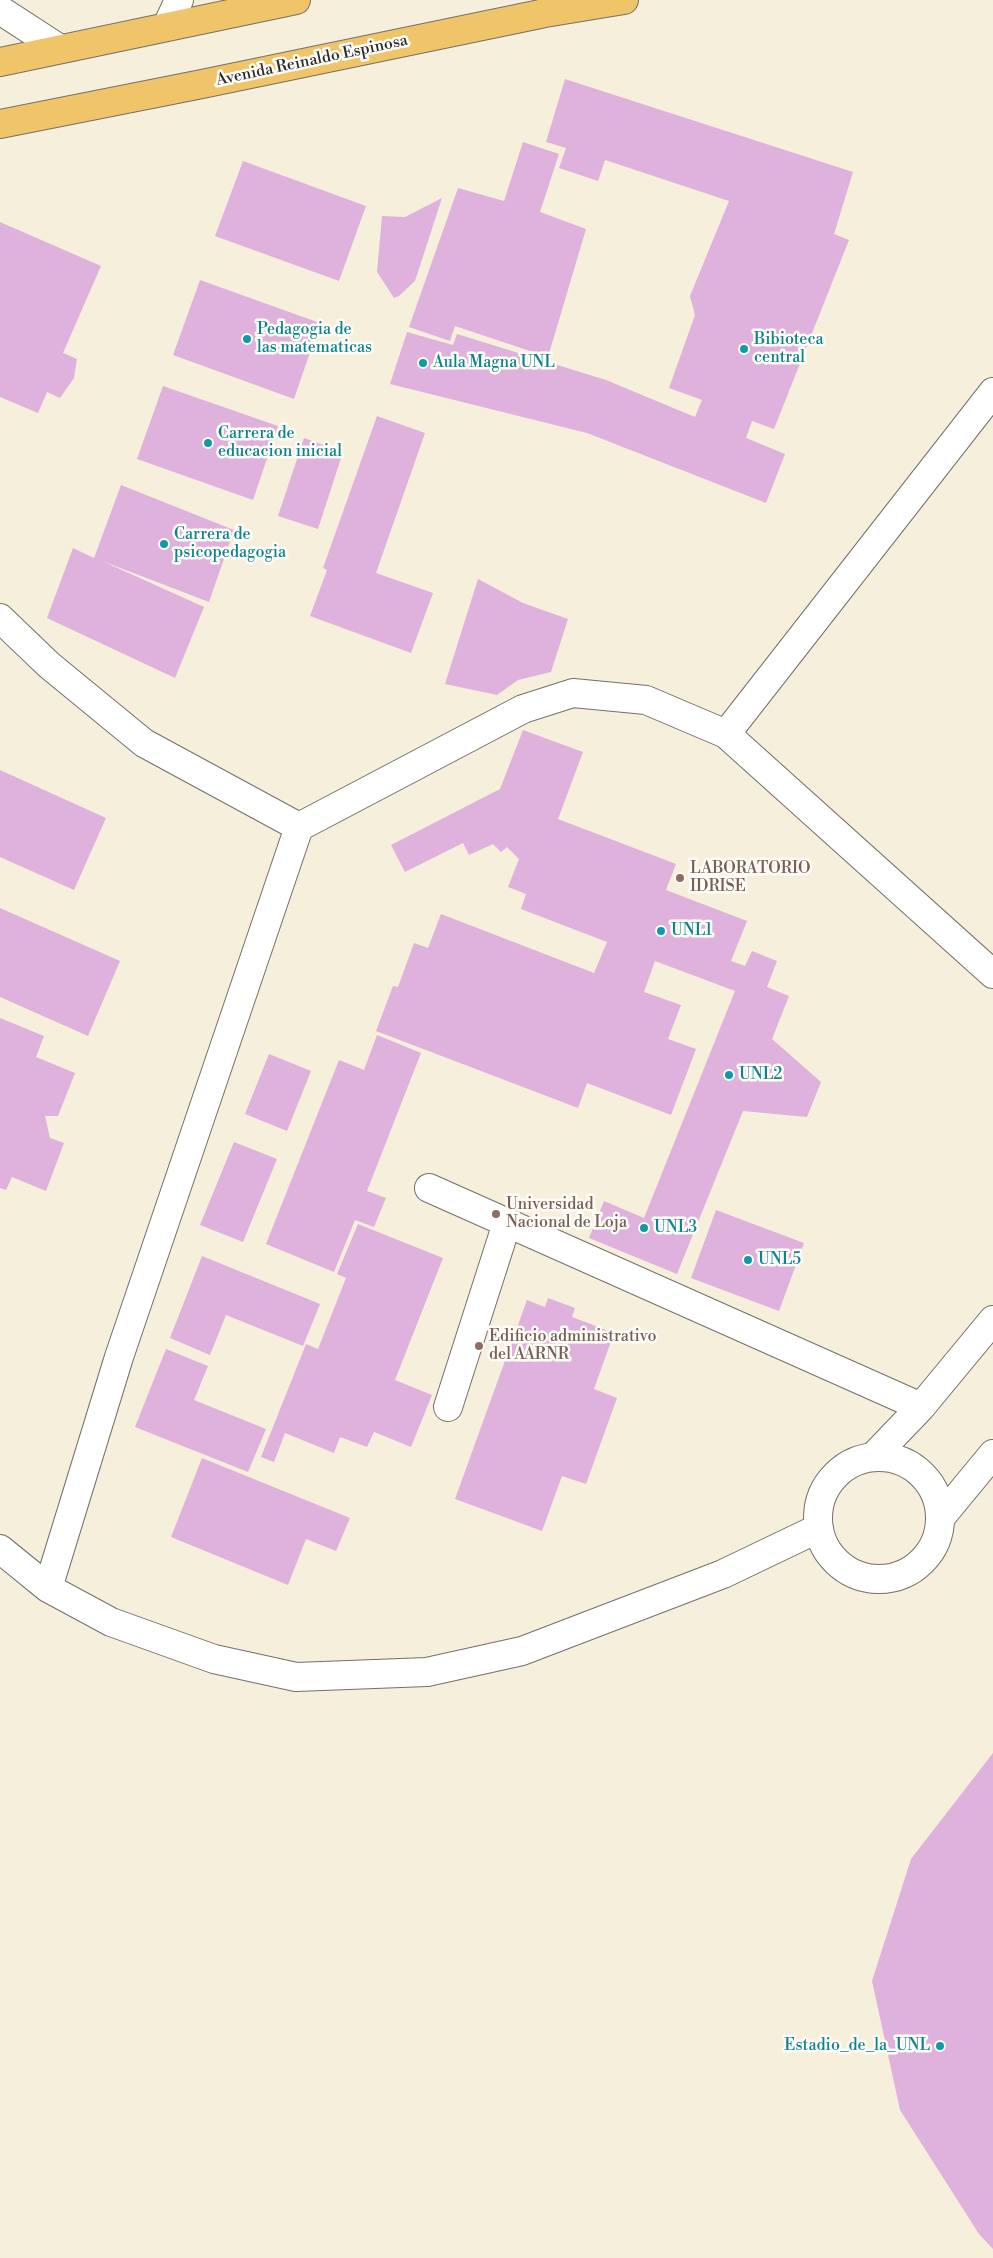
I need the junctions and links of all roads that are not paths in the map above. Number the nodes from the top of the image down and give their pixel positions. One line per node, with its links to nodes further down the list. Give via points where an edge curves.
1 (179, 0): 6 (street)
2 (296, 0): 6 (main road)
3 (624, 0): 4 (main road, Avenida Reinaldo Espinosa)
4 (545, 6): 9 (main road, Avenida Reinaldo Espinosa, via 202,84)
5 (0, 10): 7 (street)
6 (167, 26): 7 (main road)
7 (60, 49): 8 (main road)
8 (0, 62)
9 (0, 124)
10 (993, 392): 12 (street)
11 (0, 618): 13 (street, via 49,665 144,743)
12 (726, 734): 13 (street, via 646,700 573,693 522,709); 14 (street)
13 (298, 827): 25 (street, via 119,1357)
14 (993, 974)
15 (429, 1188): 16 (street)
16 (506, 1222): 18 (street); 19 (street)
17 (993, 1320): 19 (street)
18 (448, 1407)
19 (921, 1407): 21 (street)
20 (993, 1454): 22 (street)
21 (874, 1456): 22 (street, via 907,1462 920,1472 938,1500); 23 (street, via 854,1461 843,1468 825,1488 818,1508)
22 (941, 1517): 23 (street, via 938,1537 928,1555 914,1569 889,1578 875,1579 855,1574 838,1563 825,1547)
23 (818, 1528): 25 (street, via 723,1574 522,1651 427,1672 296,1677 250,1667 214,1659 111,1622)
24 (0, 1549): 25 (street)
25 (48, 1588)

